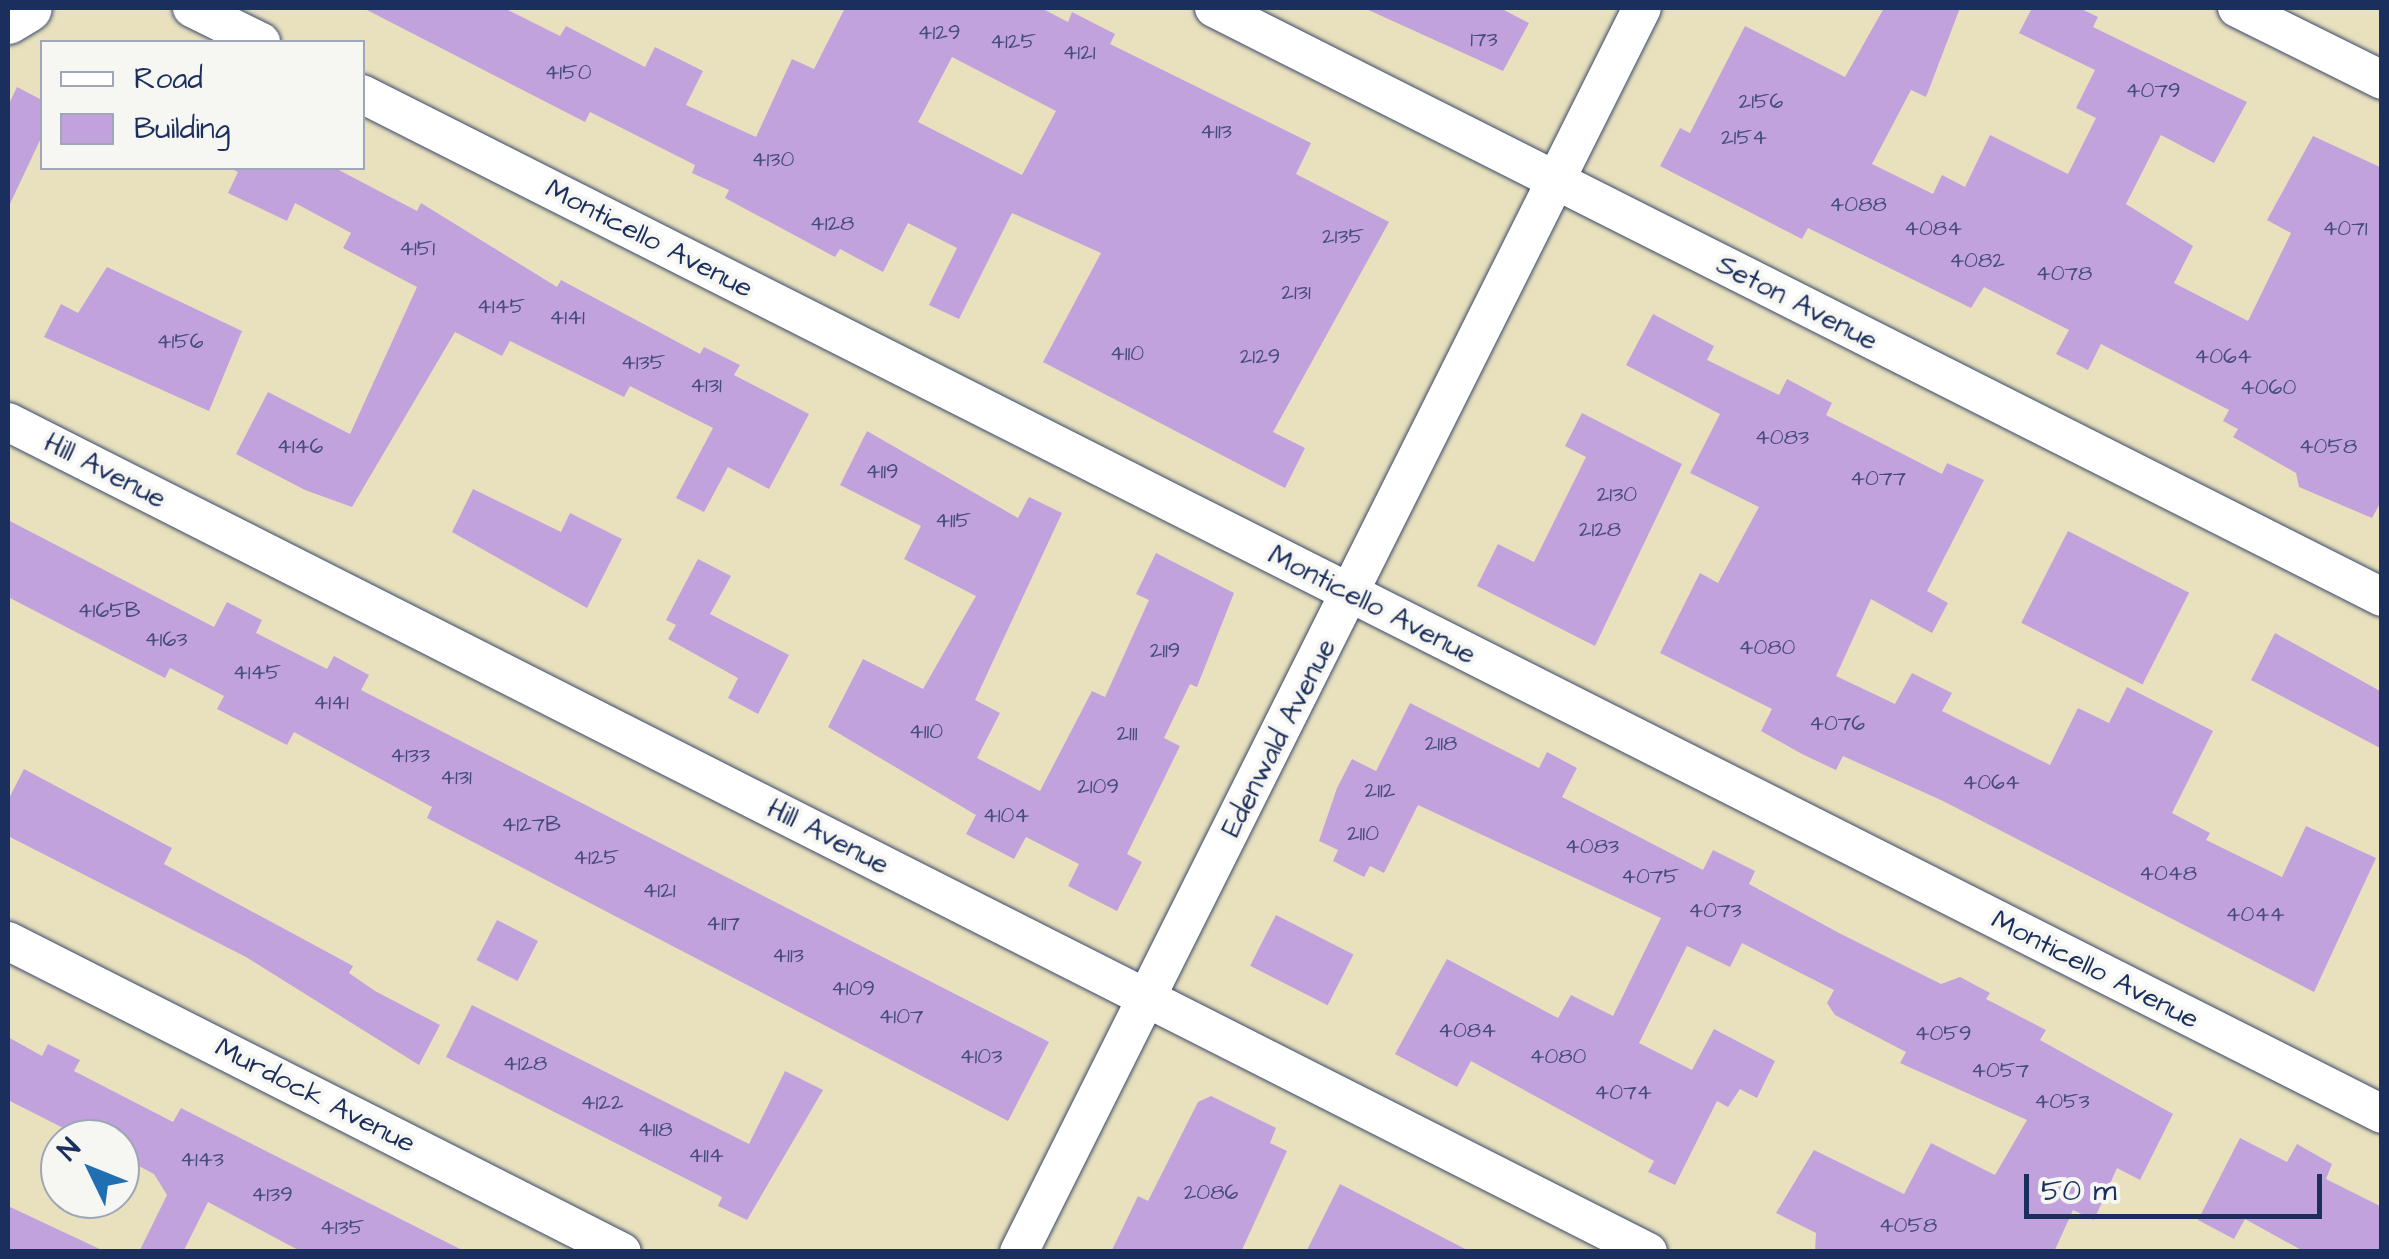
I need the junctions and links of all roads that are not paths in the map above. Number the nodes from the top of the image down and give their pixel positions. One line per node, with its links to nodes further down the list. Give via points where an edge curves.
1 (28, 8): 6 (street)
2 (192, 8): 7 (street)
3 (1214, 8): 10 (street, Seton Avenue)
4 (1642, 8): 10 (street, Edenwald Avenue)
5 (2237, 8): 8 (street)
6 (8, 20)
7 (257, 40)
8 (2382, 80)
9 (365, 96): 12 (street, Monticello Avenue)
10 (1558, 182): 12 (street, Edenwald Avenue); 13 (street, Seton Avenue)
11 (8, 422): 15 (street, Hill Avenue)
12 (1352, 595): 15 (street, Edenwald Avenue); 16 (street, Monticello Avenue)
13 (2382, 597)
14 (8, 941): 17 (street, Murdock Avenue)
15 (1147, 998): 18 (street, Edenwald Avenue); 19 (street, Hill Avenue)
16 (2382, 1114)
17 (622, 1252)
18 (1020, 1252)
19 (1648, 1252)

